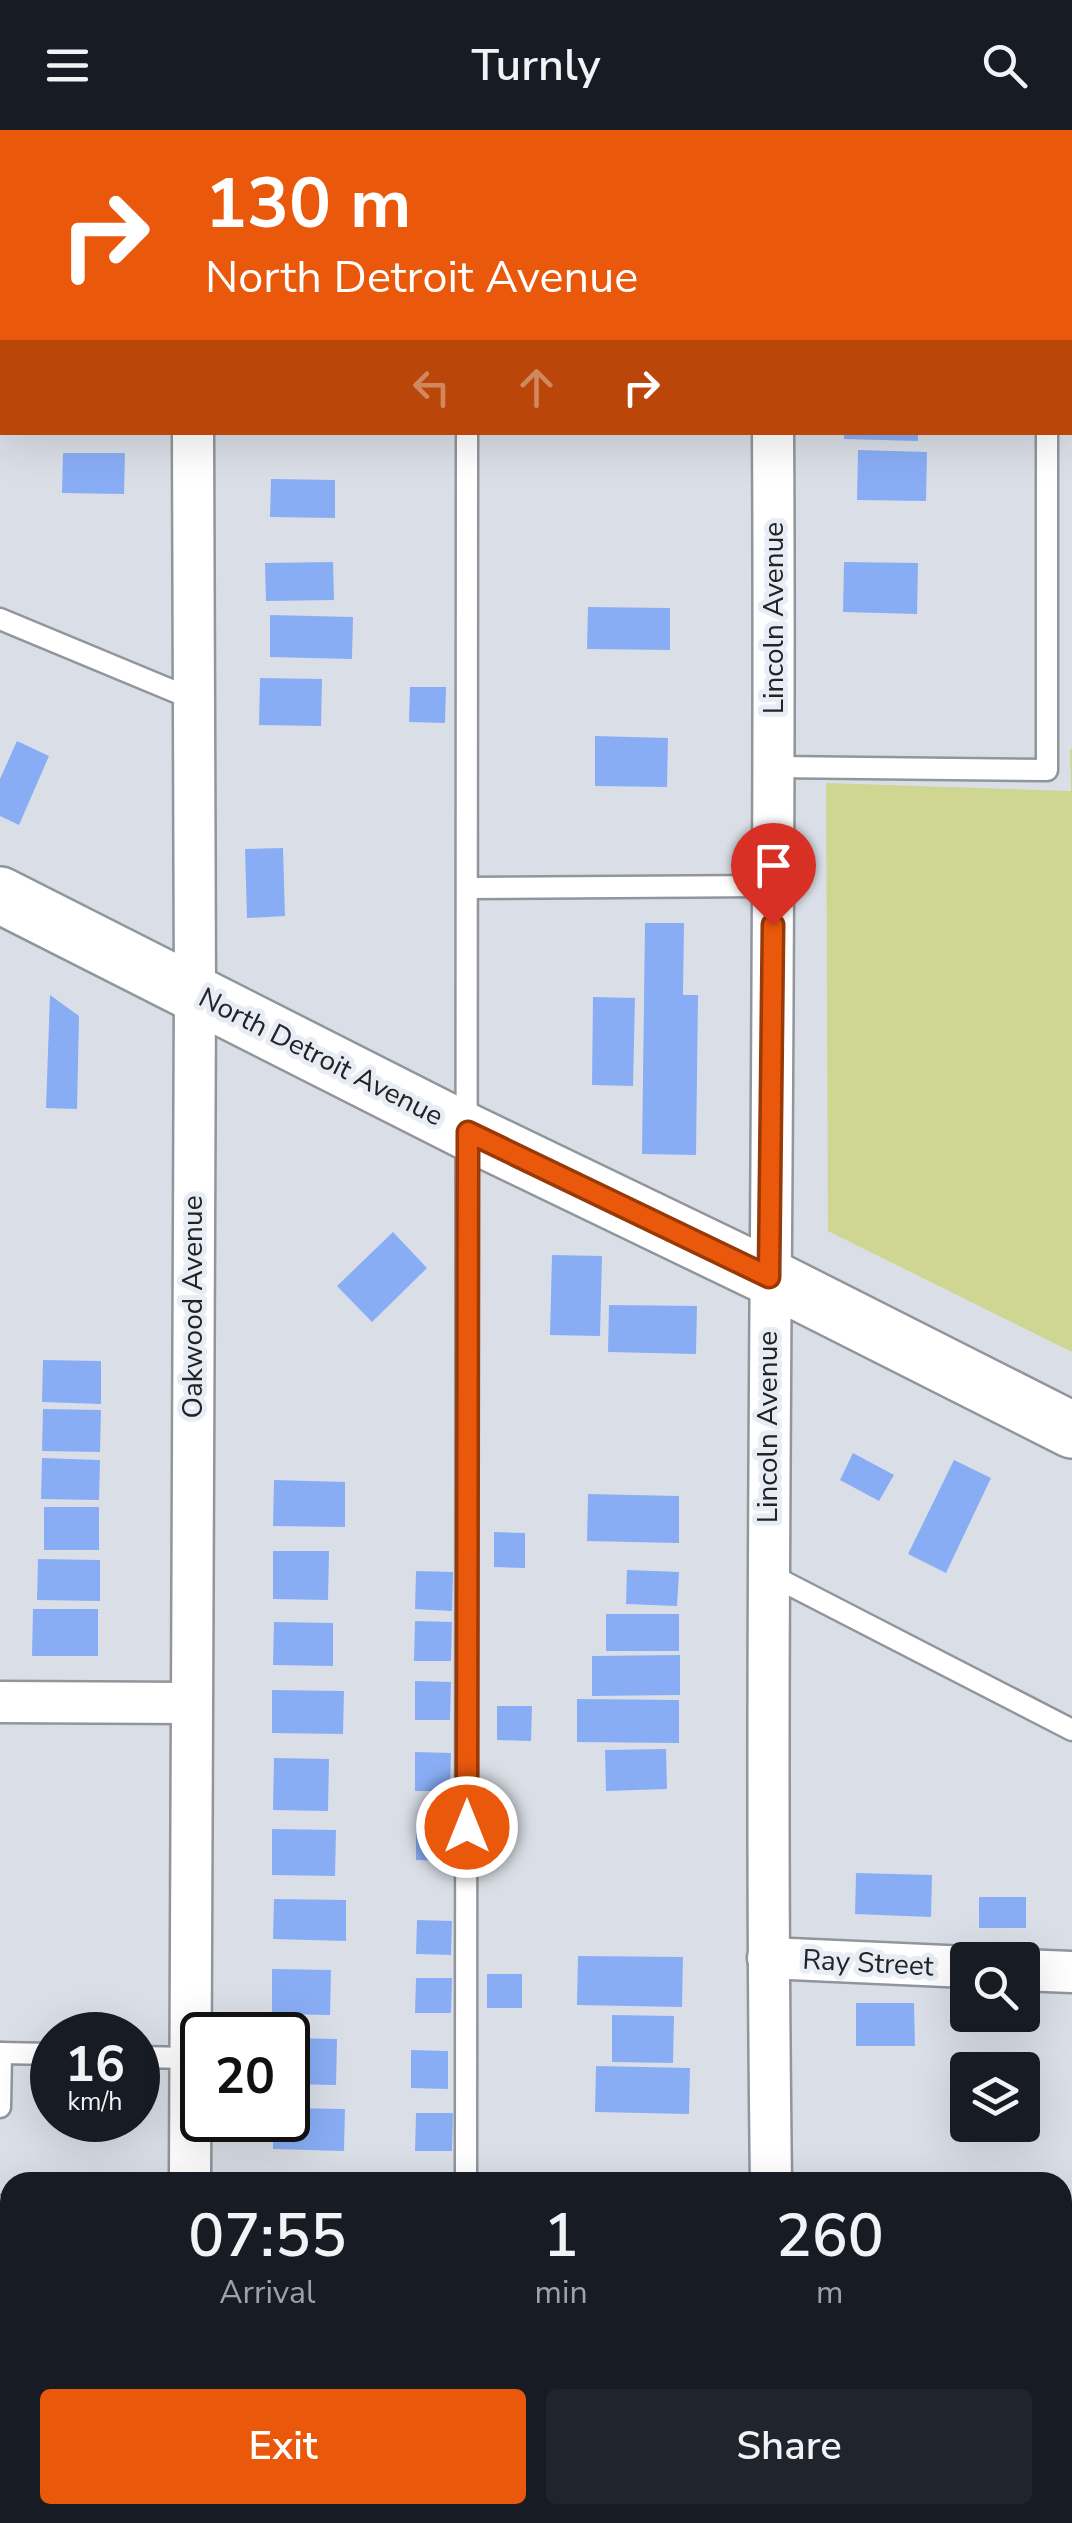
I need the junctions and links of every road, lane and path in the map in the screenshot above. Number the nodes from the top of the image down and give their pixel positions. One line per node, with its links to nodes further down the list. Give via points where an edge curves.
1 (193, 435): 6 (street, Oakwood Avenue)
2 (468, 435): 9 (lane)
3 (773, 435): 7 (street, Lincoln Avenue)
4 (1047, 435): 7 (lane, via 1047,770)
5 (0, 619): 6 (lane)
6 (195, 700): 11 (street, Oakwood Avenue)
7 (775, 767): 8 (street, Lincoln Avenue)
8 (774, 886): 9 (lane); 13 (street, Lincoln Avenue)
9 (468, 888): 12 (lane)
10 (0, 894): 11 (main road, North Detroit Avenue)
11 (195, 992): 12 (main road, North Detroit Avenue); 17 (street, Oakwood Avenue)
12 (468, 1132): 13 (main road, North Detroit Avenue); 29 (lane)
13 (769, 1277): 14 (main road, North Detroit Avenue); 15 (street, Lincoln Avenue)
14 (1072, 1430)
15 (767, 1573): 18 (lane); 19 (street, Lincoln Avenue)
16 (0, 1702): 17 (street)
17 (190, 1703): 23 (street, Oakwood Avenue)
18 (1072, 1730)
19 (768, 1958): 20 (street, Ray Street); 30 (street, Lincoln Avenue)
20 (950, 1966)
21 (1040, 1971): 22 (street)
22 (1072, 1972)
23 (190, 2012)
24 (0, 2053): 25 (lane); 26 (lane)
25 (30, 2054)
26 (0, 2107)
27 (190, 2142): 28 (street, Oakwood Avenue)
28 (190, 2172)
29 (466, 2172)
30 (772, 2172)

